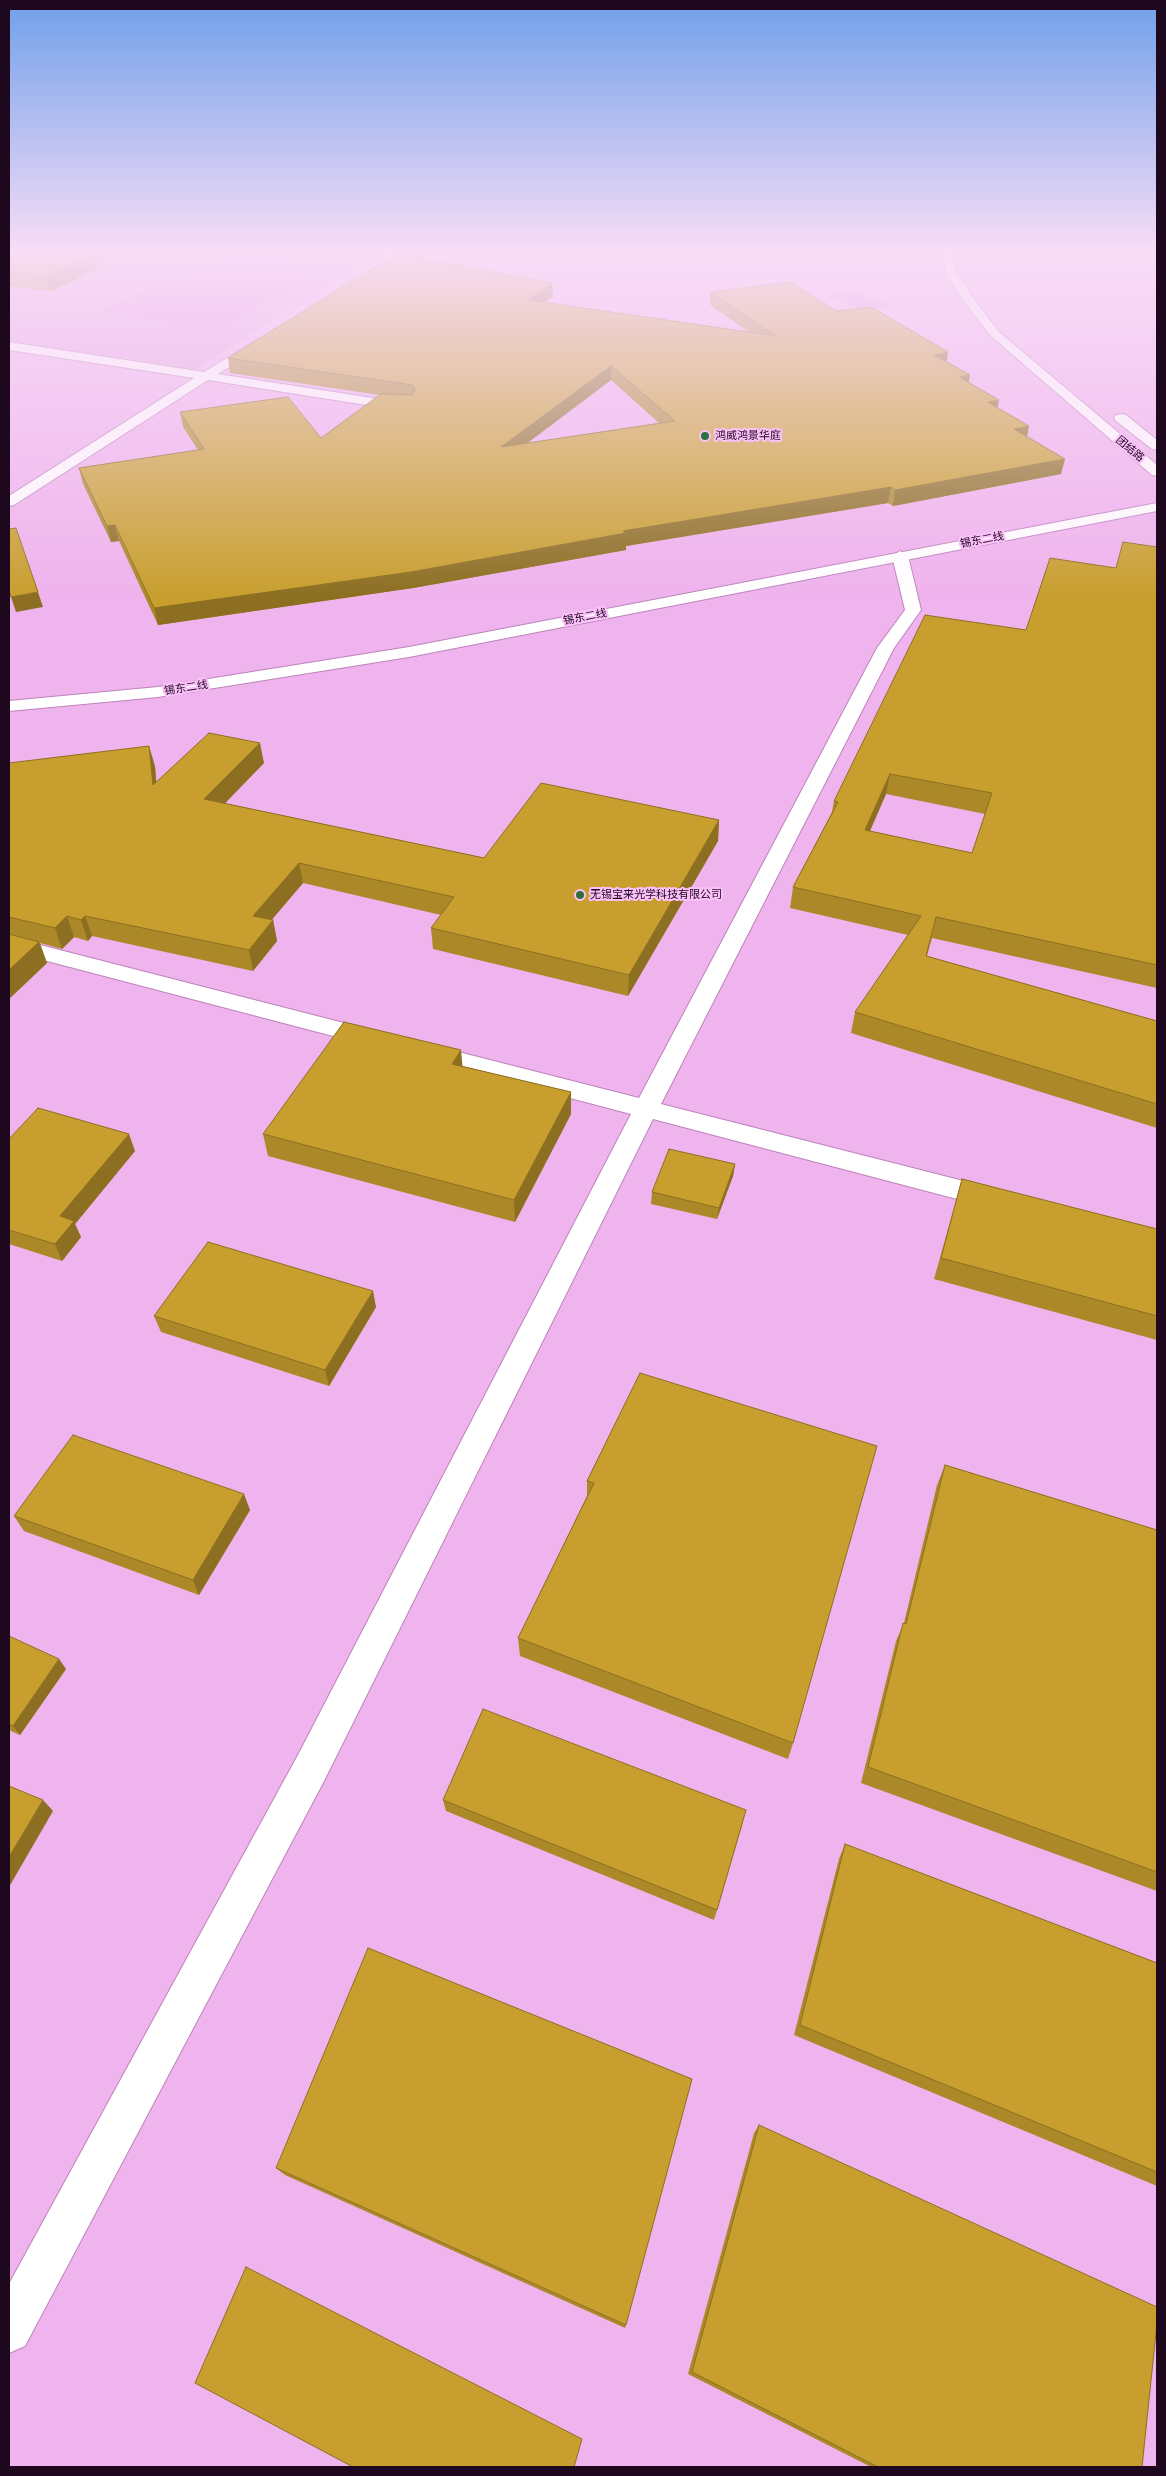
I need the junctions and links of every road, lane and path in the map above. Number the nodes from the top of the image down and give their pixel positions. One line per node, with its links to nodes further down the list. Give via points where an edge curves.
1 (138, 366): 4 (street)
2 (223, 366): 4 (street)
3 (1032, 366): 8 (street, 团结路)
4 (207, 376): 5 (street); 9 (street)
5 (408, 406)
6 (1110, 410): 7 (street, 团结路)
7 (1157, 446)
8 (1157, 472)
9 (9, 502)
10 (1157, 507): 11 (street, 锡东二线)
11 (900, 556): 12 (street, 锡东二线, via 409,652 158,692); 14 (street, via 914,610 886,648)
12 (9, 706)
13 (9, 944): 14 (street)
14 (646, 1109): 15 (street); 16 (street, via 311,1768)
15 (1013, 1204)
16 (11, 2321)

